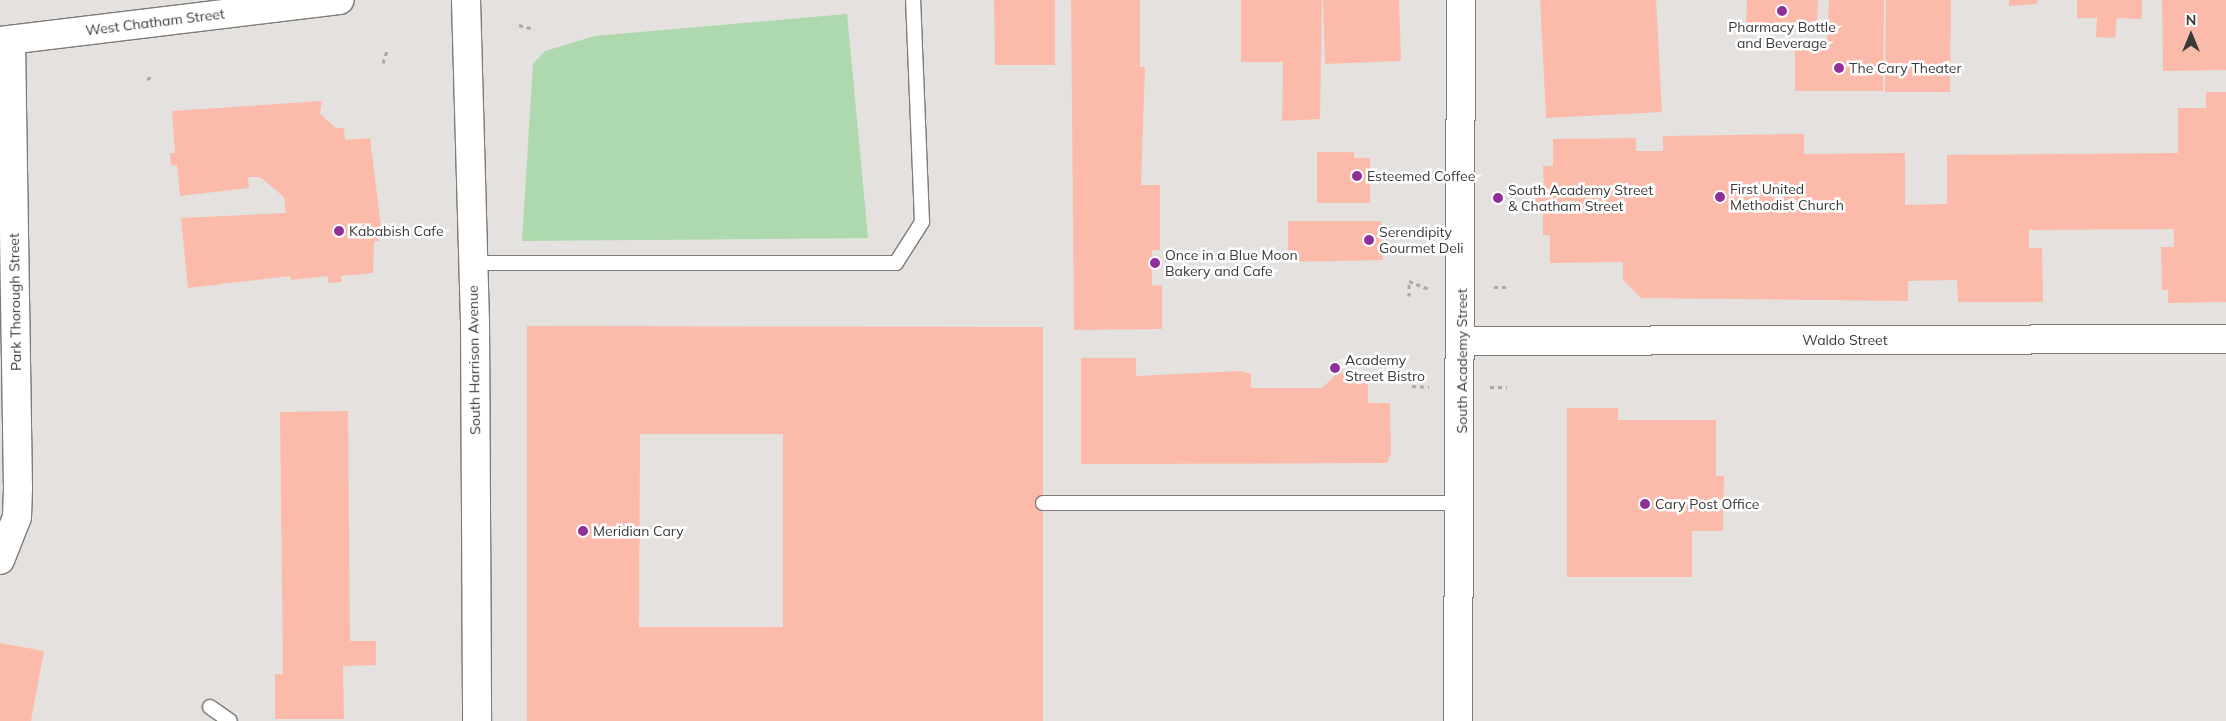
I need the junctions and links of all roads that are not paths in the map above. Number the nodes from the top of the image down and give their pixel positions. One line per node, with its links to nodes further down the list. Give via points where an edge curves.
1 (340, 0): 5 (street, West Chatham Street)
2 (466, 0): 6 (street, South Harrison Avenue)
3 (914, 0): 6 (lane, via 922,222 896,263)
4 (1461, 0): 8 (street, South Academy Street)
5 (5, 40): 11 (street, Park Thorough Street, via 18,488 17,517)
6 (473, 263): 14 (street, South Harrison Avenue)
7 (2226, 338): 8 (street, Waldo Street)
8 (1463, 341): 10 (street, South Academy Street)
9 (1043, 503): 10 (lane)
10 (1461, 503): 15 (street, South Academy Street)
11 (0, 560)
12 (210, 707): 13 (lane)
13 (230, 721)
14 (477, 721)
15 (1458, 721)

